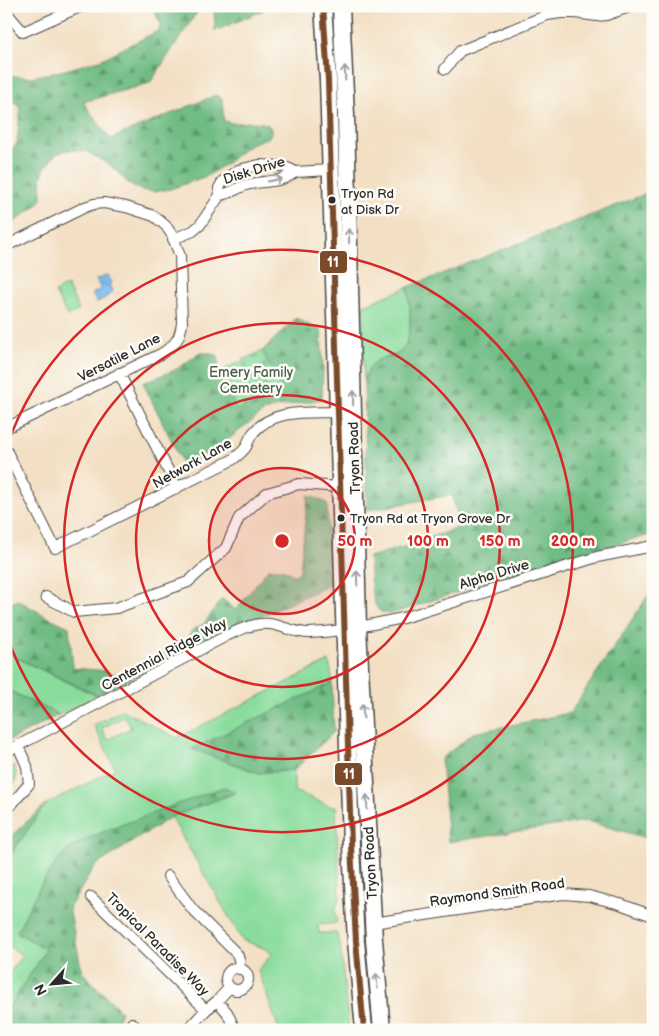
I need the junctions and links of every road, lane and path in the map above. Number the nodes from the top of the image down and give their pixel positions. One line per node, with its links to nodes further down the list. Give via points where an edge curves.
1 (82, 6): 5 (street, via 24,32)
2 (323, 6): 7 (main road, Tryon Road)
3 (341, 6): 20 (main road, Tryon Road, one-way to 3, via 346,97)
4 (632, 6): 6 (street, via 606,15 561,13 547,16 460,51)
5 (6, 12)
6 (445, 69)
7 (331, 170): 8 (street, Disk Drive); 13 (main road, Tryon Road)
8 (295, 172): 9 (street, Disk Drive, one-way to 8, via 246,185 285,178); 9 (street, Disk Drive, via 273,165 245,167 223,181)
9 (220, 195): 10 (street, Disk Drive, via 200,225)
10 (173, 239): 11 (street, via 166,226 154,216 114,204 94,204); 12 (street, Versatile Lane, via 180,261 182,323 179,337 169,349)
11 (6, 246)
12 (119, 373): 14 (street, Versatile Lane); 17 (street)
13 (338, 412): 16 (main road, Tryon Road); 17 (street, Network Lane, via 292,413 277,417 258,428 242,452 232,460)
14 (6, 428)
15 (6, 450): 17 (street, Network Lane, via 55,548)
16 (340, 487): 19 (street, via 299,484 267,493 240,518 226,548 188,582 116,608 74,612); 20 (main road, Tryon Road)
17 (177, 488)
18 (653, 546): 20 (street, Alpha Drive, via 597,557 404,618)
19 (46, 597)
20 (351, 628): 21 (street, Centennial Ridge Way, via 306,633 275,625 242,628); 27 (main road, Tryon Road, one-way to 20); 34 (main road, Tryon Road, via 351,846)
21 (18, 746): 22 (street, Centennial Ridge Way); 23 (street, via 27,766 29,784)
22 (6, 752)
23 (6, 811)
24 (168, 876): 28 (street, via 193,910 236,954)
25 (91, 898): 31 (street, Tropical Paradise Way)
26 (653, 916): 27 (street, Raymond Smith Road, via 589,896 563,894)
27 (373, 923): 35 (main road, Tryon Road, one-way to 27)
28 (239, 969): 29 (street, via 232,969 227,974); 29 (street, via 246,973 248,980 245,986 239,990)
29 (229, 988): 30 (street)
30 (217, 1002): 31 (street); 33 (street, via 227,1012)
31 (206, 1010): 32 (street)
32 (187, 1030)
33 (235, 1030)
34 (364, 1030)
35 (382, 1030)

